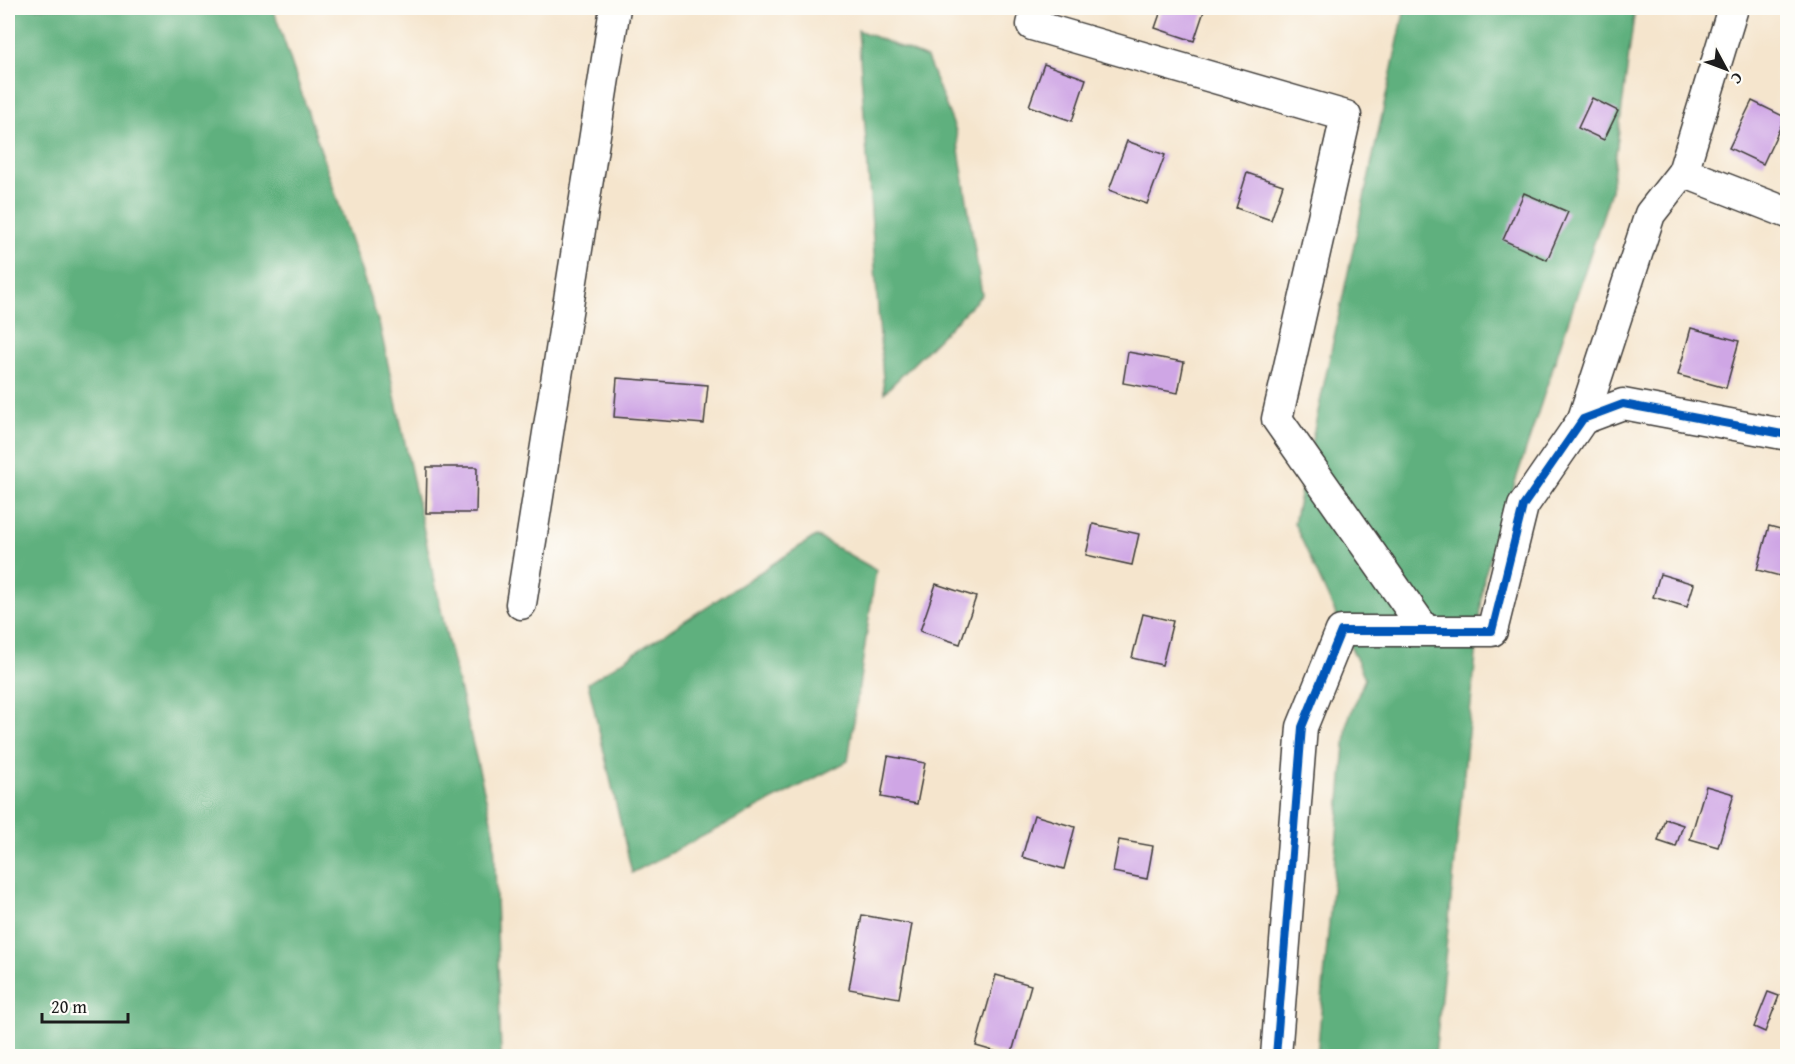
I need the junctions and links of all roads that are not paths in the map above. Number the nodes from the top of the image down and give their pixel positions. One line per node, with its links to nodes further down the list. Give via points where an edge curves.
1 (615, 8): 8 (street)
2 (1036, 8): 9 (street, via 1032,25 1346,116 1277,419)
3 (1733, 8): 4 (street)
4 (1683, 172): 5 (street); 6 (street, via 1650,214)
5 (1788, 213)
6 (1583, 419): 7 (street, via 1623,405); 9 (street, via 1523,506 1492,630)
7 (1788, 435)
8 (520, 604)
9 (1425, 630): 10 (street, via 1341,631 1302,727)
10 (1276, 1056)

